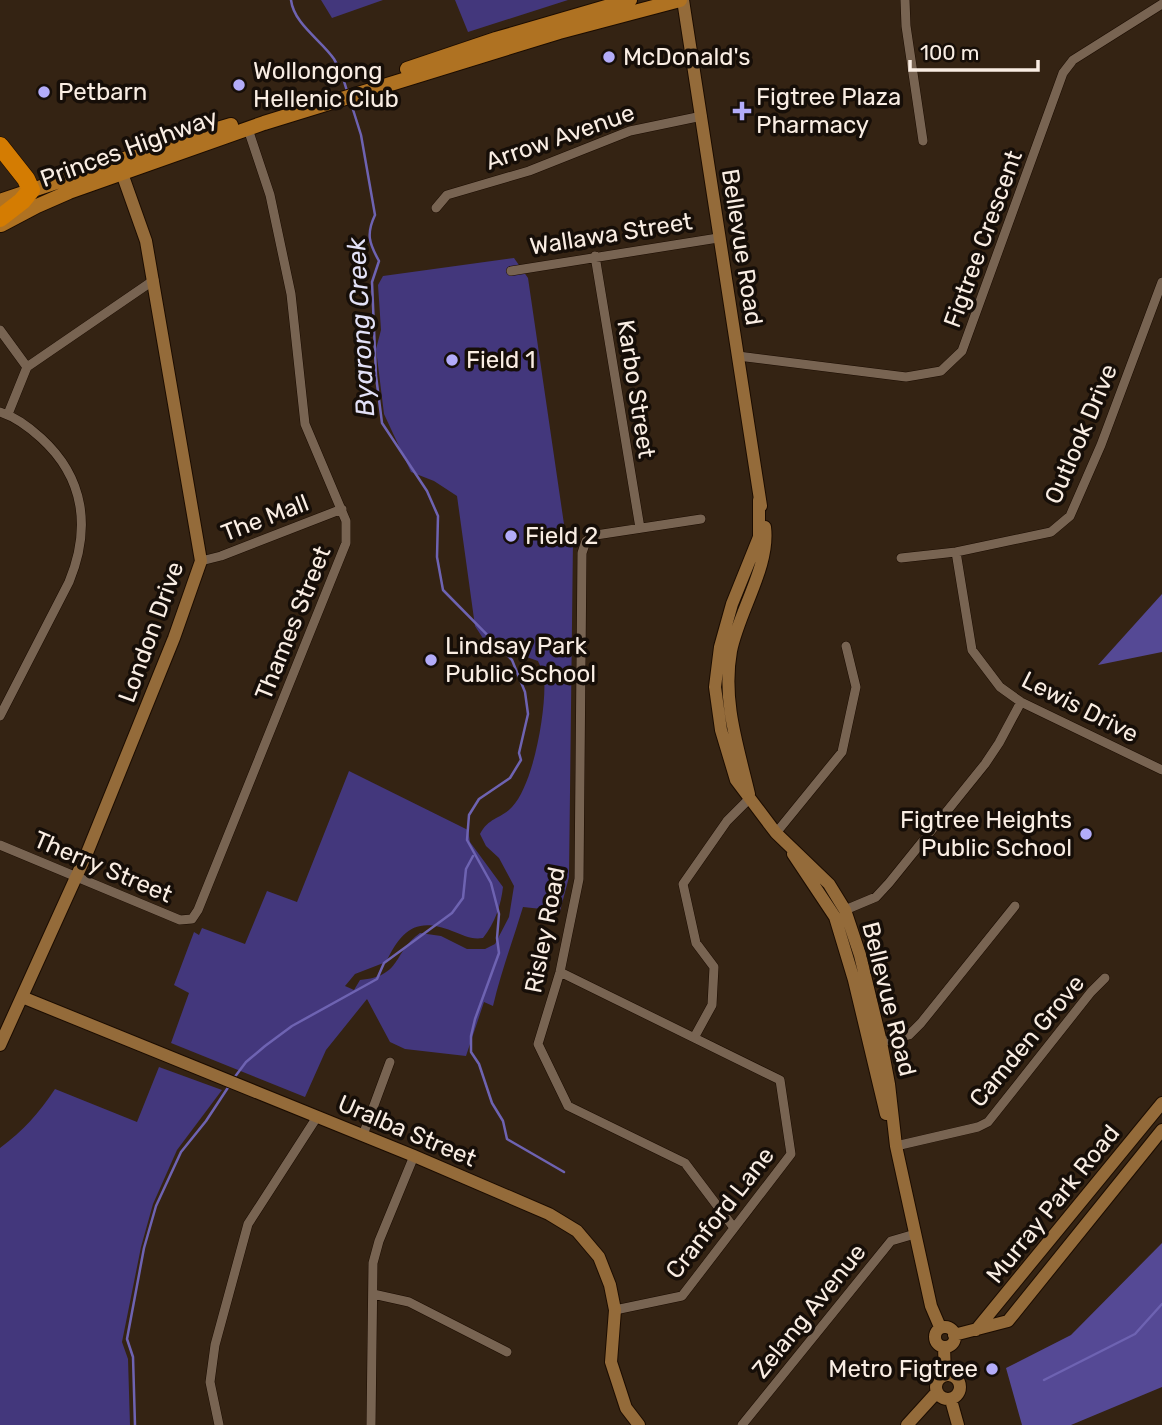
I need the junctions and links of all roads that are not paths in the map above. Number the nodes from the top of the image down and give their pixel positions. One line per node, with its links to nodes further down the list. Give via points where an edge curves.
1 (630, 0): 5 (main road, Princes Highway, via 485,42)
2 (681, 0): 5 (main road, Princes Highway); 7 (street, Bellevue Road)
3 (905, 0): 9 (street)
4 (1162, 4): 23 (street, Figtree Crescent, via 1073,60 1063,73 962,351 941,371 906,377)
5 (361, 88): 6 (main road, Princes Highway)
6 (338, 96): 8 (main road, Princes Highway); 11 (main road, Princes Highway, via 184,139)
7 (702, 116): 14 (street, Arrow Avenue, via 630,131 529,171 447,195); 17 (street, Bellevue Road)
8 (248, 129): 11 (main road, Princes Highway); 26 (street, Thames Street, via 270,195 291,294 304,424)
9 (923, 141)
10 (0, 146): 12 (highway)
11 (120, 168): 12 (main road, Princes Highway); 16 (main road, Princes Highway); 20 (street, London Drive, via 146,241)
12 (32, 190): 13 (main road, Princes Highway); 15 (highway)
13 (0, 201)
14 (436, 208)
15 (0, 218)
16 (0, 226)
17 (718, 237): 18 (street, Wallawa Street); 23 (street, Bellevue Road)
18 (595, 256): 19 (street, Wallawa Street); 28 (street, Karbo Street)
19 (511, 271)
20 (154, 280): 24 (street); 31 (street, London Drive)
21 (1162, 282): 29 (street, Outlook Drive, via 1070,516 1051,532)
22 (0, 330): 24 (street)
23 (738, 356): 36 (street, Bellevue Road, via 759,500 759,537 719,647 715,687 720,730 736,780)
24 (27, 367): 25 (street)
25 (4, 413): 34 (street, via 30,428 62,462 76,490 82,529 69,582)
26 (342, 509): 31 (street, The Mall); 43 (street, Thames Street, via 348,530 346,543)
27 (701, 519): 28 (street)
28 (640, 528): 44 (street, Risley Road, via 596,536 586,541 582,553 579,879)
29 (956, 552): 30 (street, Outlook Drive); 33 (street, Lewis Drive, via 972,650 1000,687)
30 (901, 558)
31 (201, 561): 40 (street, London Drive)
32 (846, 646): 37 (street, via 856,687 842,752)
33 (1021, 702): 35 (street, Lewis Drive); 42 (street, via 985,764 889,883 876,897)
34 (0, 716)
35 (1162, 770)
36 (750, 798): 37 (street, Bellevue Road); 47 (street, via 727,821 683,884 696,943 714,967 712,1005)
37 (776, 833): 39 (street, Bellevue Road)
38 (0, 845): 40 (street, Therry Street)
39 (791, 849): 42 (street, Bellevue Road, via 830,884); 55 (street, Bellevue Road, via 835,917)
40 (78, 876): 43 (street, Therry Street, via 180,920); 46 (street, London Drive)
41 (1015, 906): 48 (street, via 909,1035)
42 (845, 910): 48 (street, Bellevue Road)
43 (191, 920)
44 (560, 972): 47 (street, Cranford Lane); 57 (street, Risley Road, via 538,1044 568,1106 685,1163)
45 (1105, 978): 55 (street, Camden Grove, via 988,1122)
46 (22, 997): 49 (street, London Drive); 52 (street, Uralba Street)
47 (695, 1037): 57 (street, Cranford Lane, via 780,1080 791,1154)
48 (881, 1042): 55 (street, Bellevue Road)
49 (0, 1045)
50 (390, 1062): 54 (street)
51 (1162, 1103): 58 (street, Murray Park Road)
52 (317, 1117): 54 (street, Uralba Street); 71 (street, via 248,1224 215,1345 210,1382)
53 (1162, 1130): 60 (street, Murray Park Road)
54 (363, 1135): 56 (street, Uralba Street)
55 (895, 1142): 59 (street, Bellevue Road)
56 (414, 1156): 61 (street, via 379,1241); 62 (street, Uralba Street, via 549,1213 577,1231 598,1257)
57 (734, 1228): 62 (street, Cranford Lane, via 682,1296)
58 (1061, 1228): 60 (street); 64 (street, Murray Park Road)
59 (915, 1234): 63 (street, Bellevue Road); 74 (street, Zelang Avenue, via 891,1241)
60 (1074, 1239): 64 (street, Murray Park Road, via 1008,1321)
61 (373, 1294): 67 (street, via 409,1302); 72 (street)
62 (615, 1310): 73 (street, Uralba Street, via 611,1362 626,1408)
63 (940, 1327): 65 (street); 66 (street, via 936,1341)
64 (976, 1330): 65 (street, Murray Park Road)
65 (954, 1335): 66 (street, via 952,1343)
66 (944, 1347): 68 (street)
67 (508, 1352)
68 (945, 1375): 69 (street, via 938,1380); 70 (street, via 954,1376 961,1387)
69 (937, 1392): 70 (street); 75 (street)
70 (951, 1400): 76 (street)
71 (219, 1425)
72 (371, 1425)
73 (639, 1425)
74 (742, 1425)
75 (907, 1425)
76 (958, 1425)

